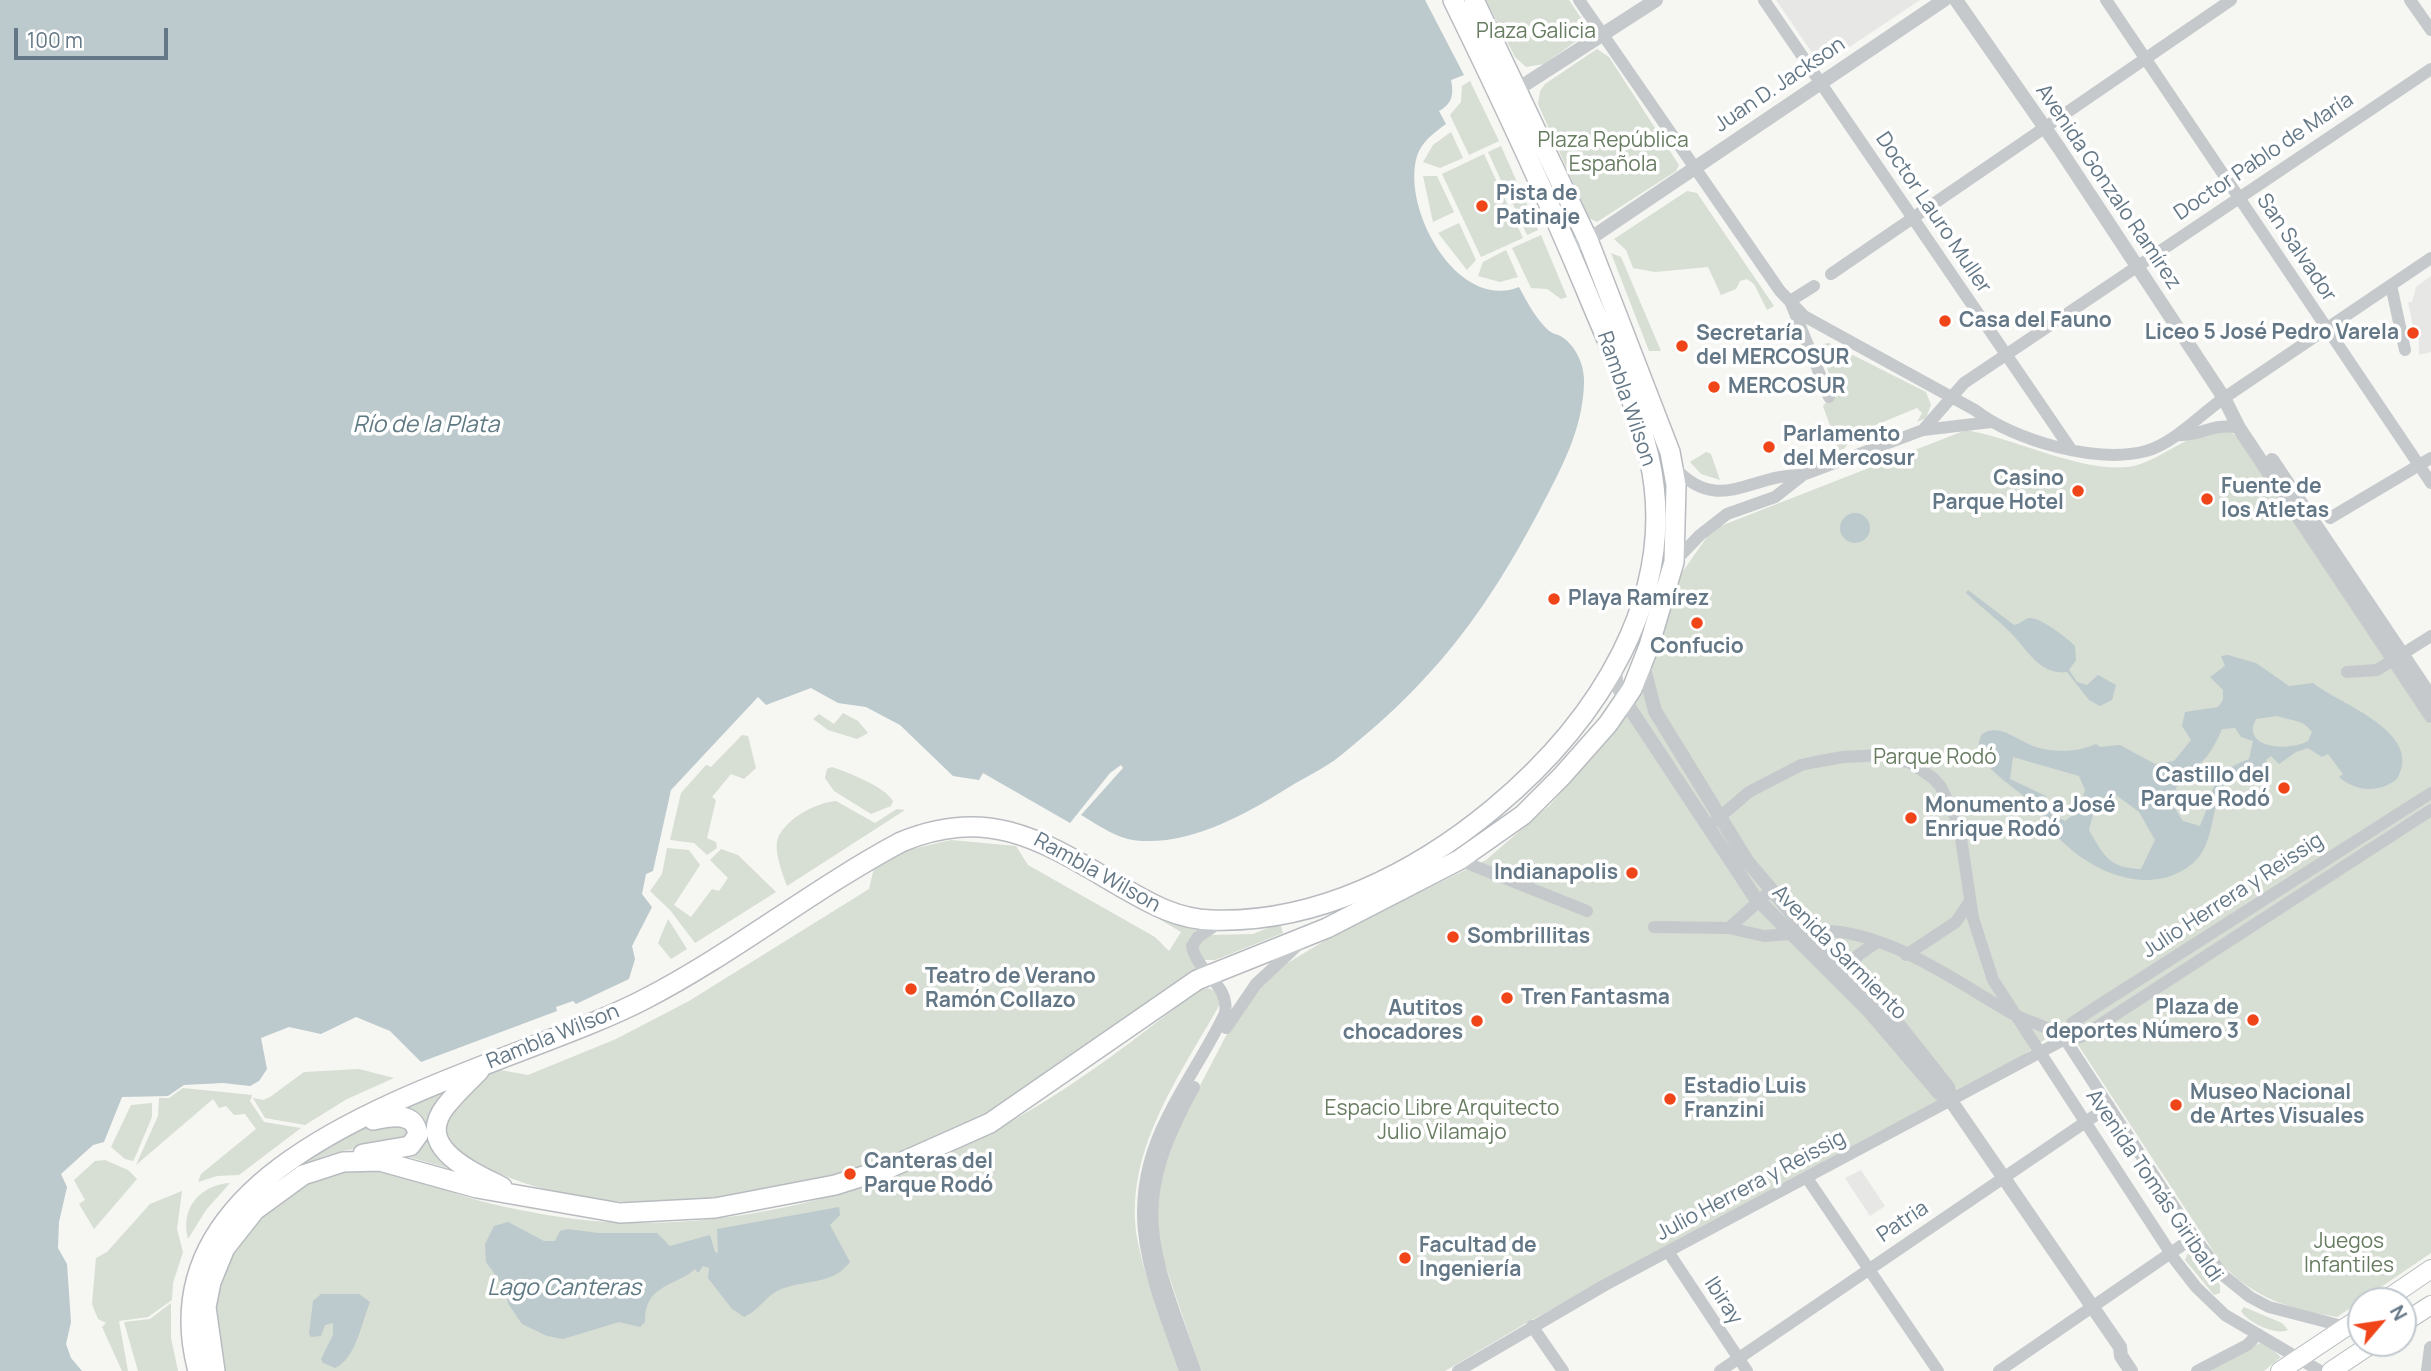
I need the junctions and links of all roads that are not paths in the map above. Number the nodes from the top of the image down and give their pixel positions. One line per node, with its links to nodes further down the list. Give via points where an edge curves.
1 (1453, 0): 16 (main road)
2 (1474, 0): 16 (main road)
3 (1579, 0): 12 (street)
4 (1656, 0): 12 (street)
5 (1765, 0): 15 (street, Doctor Lauro Muller)
6 (1944, 0): 15 (street, Juan D. Jackson)
7 (1956, 0): 17 (street, Avenida Gonzalo Ramírez)
8 (2106, 0): 13 (street, San Salvador)
9 (2231, 0): 13 (street)
10 (2410, 0): 11 (street)
11 (2431, 30)
12 (1603, 35): 16 (street); 18 (street)
13 (2145, 58): 17 (street); 19 (street, San Salvador)
14 (2431, 69): 19 (street, Doctor Pablo de María)
15 (1821, 83): 18 (street, Juan D. Jackson); 20 (street, Doctor Lauro Muller)
16 (1510, 94): 21 (main road, Rambla Wilson); 22 (main road, Rambla Wilson)
17 (2045, 127): 20 (street); 24 (street, Avenida Gonzalo Ramírez)
18 (1695, 169): 21 (street, Juan D. Jackson); 28 (street)
19 (2238, 196): 24 (street, Doctor Pablo de María); 29 (street, San Salvador)
20 (1914, 218): 25 (street); 31 (street, Doctor Lauro Muller)
21 (1588, 240): 22 (street, Juan D. Jackson); 41 (main road, Rambla Wilson)
22 (1569, 248): 52 (main road, Rambla Wilson, via 1618,368 1653,475 1655,522 1649,571 1634,631)
23 (2431, 258): 26 (street)
24 (2135, 265): 31 (street, Doctor Pablo de María); 34 (street, Avenida Gonzalo Ramírez)
25 (1831, 274)
26 (2390, 285): 29 (street); 30 (street)
27 (1814, 286): 28 (street)
28 (1790, 301): 32 (street); 33 (street, via 1804,316)
29 (2327, 329): 34 (street); 42 (street, San Salvador)
30 (2405, 350)
31 (2005, 355): 33 (street, Doctor Pablo de María); 39 (street, Doctor Lauro Muller)
32 (1829, 397)
33 (1950, 397): 35 (street); 37 (street, Doctor Pablo de María)
34 (2224, 398): 36 (street, Avenida Gonzalo Ramírez); 38 (street); 50 (street, Avenida Gonzalo Ramírez, via 2235,406)
35 (1991, 422): 37 (street); 39 (street, via 2042,443)
36 (2239, 428): 38 (street, via 2220,425); 50 (street, Avenida Gonzalo Ramírez)
37 (1923, 430): 43 (street)
38 (2177, 435): 39 (street, via 2149,451 2130,454)
39 (2070, 448)
40 (2431, 458): 42 (street)
41 (1673, 466): 45 (street, via 1712,492); 48 (main road, Rambla Wilson)
42 (2419, 466): 44 (street, San Salvador); 47 (street)
43 (1803, 475): 45 (street, via 1783,475); 46 (street, via 1775,497)
44 (2431, 483)
45 (1741, 489): 46 (street)
46 (1747, 508): 48 (street, via 1716,521)
47 (2330, 517)
48 (1674, 562): 51 (main road, Rambla Wilson)
49 (2431, 636): 50 (street)
50 (2399, 658): 53 (street, via 2377,670); 54 (street, Avenida Gonzalo Ramírez); 56 (street, Avenida Gonzalo Ramírez)
51 (1642, 664): 55 (main road, Rambla Wilson); 59 (street, Avenida Sarmiento, via 1655,711)
52 (1615, 669): 55 (street, Avenida Sarmiento); 66 (main road, Rambla Wilson, via 1543,764 1472,826 1423,859 1331,902 1265,918)
53 (2347, 672)
54 (2431, 697)
55 (1625, 701): 60 (street, Avenida Sarmiento); 61 (main road, Rambla Wilson, via 1576,762 1522,815)
56 (2431, 716)
57 (2431, 793): 77 (street, Julio Herrera y Reissig, via 2090,1010 2072,1023)
58 (2431, 810): 77 (street, Julio Herrera y Reissig, via 2081,1037)
59 (1719, 819): 60 (street); 62 (street, Avenida Sarmiento); 63 (street, via 1749,792 1801,765 1872,754 1903,761 1933,778 1955,813)
60 (1706, 827): 64 (street, Avenida Sarmiento)
61 (1459, 860): 65 (street); 71 (main road, Rambla Wilson)
62 (1770, 891): 64 (street); 69 (street, Avenida Sarmiento)
63 (1970, 901): 73 (street, via 1956,922); 76 (street, Avenida Tomás Giribaldi, via 1985,961)
64 (1759, 902): 68 (street); 70 (street, Avenida Sarmiento)
65 (1587, 911)
66 (1222, 920): 74 (street, via 1198,936 1192,946); 79 (main road, Rambla Wilson, via 1168,912 1025,834 986,827 942,827 872,857 644,1000)
67 (1654, 927): 68 (street)
68 (1729, 928): 70 (street, via 1764,936)
69 (1808, 932): 72 (street, via 1845,933); 75 (street, Avenida Sarmiento)
70 (1790, 934): 80 (street, Avenida Sarmiento)
71 (1306, 936): 74 (main road, Rambla Wilson); 107 (street, via 1234,1012 1174,1122 1155,1172 1150,1214 1154,1252)
72 (1877, 942): 73 (street); 75 (street, via 1857,956)
73 (1906, 955): 76 (street, via 1955,976)
74 (1209, 974): 87 (main road, Rambla Wilson, via 990,1123 889,1168 794,1195 672,1212 620,1213); 106 (street, via 1225,997 1225,1013 1157,1138 1141,1209 1147,1258)
75 (1850, 974): 80 (street, Avenida Sarmiento, via 1924,1055 1948,1087)
76 (2017, 1016): 77 (street, via 2048,1026); 78 (street, Avenida Tomás Giribaldi)
77 (2064, 1039): 78 (street, Julio Herrera y Reissig); 81 (street, Avenida Tomás Giribaldi)
78 (2042, 1053): 80 (street, Julio Herrera y Reissig); 82 (street, Avenida Tomás Giribaldi)
79 (486, 1063): 83 (main road, Rambla Wilson); 87 (main road, via 445,1107 437,1137 456,1162)
80 (1951, 1101): 85 (street, Avenida Sarmiento); 86 (street, Julio Herrera y Reissig)
81 (2109, 1106): 82 (street, Patria); 88 (street, Avenida Tomás Giribaldi)
82 (2086, 1122): 85 (street, Patria); 89 (street, Avenida Tomás Giribaldi)
83 (342, 1128): 84 (main road, via 395,1116 413,1122 418,1135 410,1146); 104 (main road, Rambla Wilson, via 258,1186 211,1243 200,1263 189,1312)
84 (343, 1162): 87 (main road, via 380,1161); 105 (main road, via 295,1180 245,1220 225,1248 206,1307)
85 (2003, 1177): 91 (street, Patria); 94 (street, Avenida Sarmiento)
86 (1807, 1178): 90 (street, Julio Herrera y Reissig); 91 (street)
87 (521, 1198)
88 (2194, 1237): 89 (street); 95 (street, Avenida Tomás Giribaldi, via 2224,1276 2250,1297 2279,1310)
89 (2171, 1252): 94 (street); 98 (street, Avenida Tomás Giribaldi, via 2216,1308)
90 (1668, 1253): 96 (street, Julio Herrera y Reissig); 103 (street, Ibiray)
91 (1868, 1268): 103 (street, Patria); 112 (street)
92 (2431, 1269): 93 (main road)
93 (2405, 1287)
94 (2092, 1306): 99 (street, Avenida Sarmiento); 113 (street)
95 (2347, 1321)
96 (1532, 1326): 108 (street, Julio Herrera y Reissig); 109 (street)
97 (2347, 1326): 101 (main road)
98 (2259, 1334): 101 (street, Avenida Tomás Giribaldi); 116 (street)
99 (2120, 1347): 114 (street, Avenida Sarmiento); 115 (street, Avenida Sarmiento)
100 (2431, 1348): 120 (street)
101 (2300, 1357): 117 (main road); 118 (street, Avenida Tomás Giribaldi)
102 (2352, 1357): 119 (main road)
103 (1738, 1359): 110 (street, Patria); 111 (street, Ibiray)
104 (198, 1371)
105 (215, 1371)
106 (1185, 1371)
107 (1195, 1371)
108 (1458, 1371)
109 (1563, 1371)
110 (1720, 1371)
111 (1747, 1371)
112 (1938, 1371)
113 (1999, 1371)
114 (2131, 1371)
115 (2142, 1371)
116 (2197, 1371)
117 (2280, 1371)
118 (2320, 1371)
119 (2332, 1371)
120 (2428, 1371)

